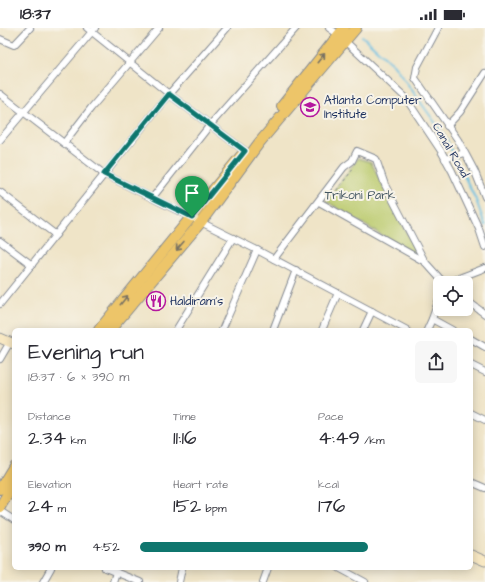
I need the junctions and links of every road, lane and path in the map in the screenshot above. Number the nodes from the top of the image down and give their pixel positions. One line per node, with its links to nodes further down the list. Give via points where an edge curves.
1 (30, 28): 10 (street, via 14,45)
2 (158, 28): 11 (street)
3 (227, 28): 14 (street)
4 (296, 28): 16 (street)
5 (330, 28): 9 (street, Canal Road)
6 (356, 28): 9 (main road)
7 (438, 28): 17 (street, via 417,67 415,78)
8 (91, 29): 11 (street); 15 (street)
9 (343, 35): 20 (main road, one-way to 9); 22 (street, Canal Road, via 405,97); 31 (main road)
10 (0, 39)
11 (129, 62): 14 (street); 19 (street)
12 (485, 73): 17 (street)
13 (0, 94): 15 (street)
14 (169, 94): 16 (street); 24 (street)
15 (22, 112): 18 (street); 19 (street)
16 (210, 125): 20 (street); 28 (street)
17 (448, 126): 21 (street)
18 (0, 140)
19 (64, 144): 24 (street)
20 (245, 151): 31 (main road)
21 (464, 153): 22 (street); 25 (street)
22 (445, 159): 35 (street, Canal Road)
23 (355, 166): 30 (path)
24 (104, 174): 28 (street); 32 (street)
25 (482, 183): 27 (street)
26 (0, 192): 32 (street)
27 (485, 197)
28 (154, 198): 31 (street)
29 (319, 202): 37 (street); 38 (street); 38 (street, via 357,151 376,159 385,185)
30 (328, 202)
31 (197, 219): 33 (street); 51 (main road, one-way to 31); 52 (main road, one-way to 52)
32 (56, 235): 39 (street)
33 (233, 238): 36 (street); 53 (street)
34 (0, 241): 39 (street)
35 (485, 247)
36 (256, 250): 37 (street); 54 (street)
37 (274, 259): 41 (street)
38 (425, 262): 42 (street)
39 (32, 265): 45 (street)
40 (485, 268): 43 (street)
41 (296, 270): 44 (street); 55 (street)
42 (438, 276)
43 (464, 276)
44 (338, 293): 47 (street); 56 (street)
45 (0, 304)
46 (473, 305): 48 (street)
47 (372, 311): 57 (street); 58 (street)
48 (485, 314)
49 (433, 316): 50 (street)
50 (432, 319): 59 (street); 60 (street)
51 (101, 328)
52 (112, 328)
53 (177, 328)
54 (223, 328)
55 (274, 328)
56 (323, 328)
57 (364, 328)
58 (403, 328)
59 (428, 328)
60 (448, 328)
61 (0, 338): 63 (street)
62 (473, 341): 64 (street)
63 (12, 343): 65 (street)
64 (485, 347)
65 (0, 359)
66 (473, 366): 67 (street)
67 (485, 372)
68 (473, 414): 69 (street)
69 (485, 420)
70 (12, 469): 74 (main road)
71 (473, 483): 73 (street)
72 (12, 486): 75 (main road)
73 (485, 488)
74 (0, 489)
75 (0, 507)
76 (0, 511): 77 (street)
77 (12, 519)
78 (473, 556): 79 (street)
79 (485, 561)
80 (50, 570): 86 (street)
81 (110, 570): 85 (street)
82 (182, 570): 89 (street)
83 (267, 570): 90 (street)
84 (343, 570): 91 (street)
85 (116, 572): 87 (street); 88 (street)
86 (43, 582)
87 (113, 582)
88 (140, 582)
89 (179, 582)
90 (263, 582)
91 (365, 582)

